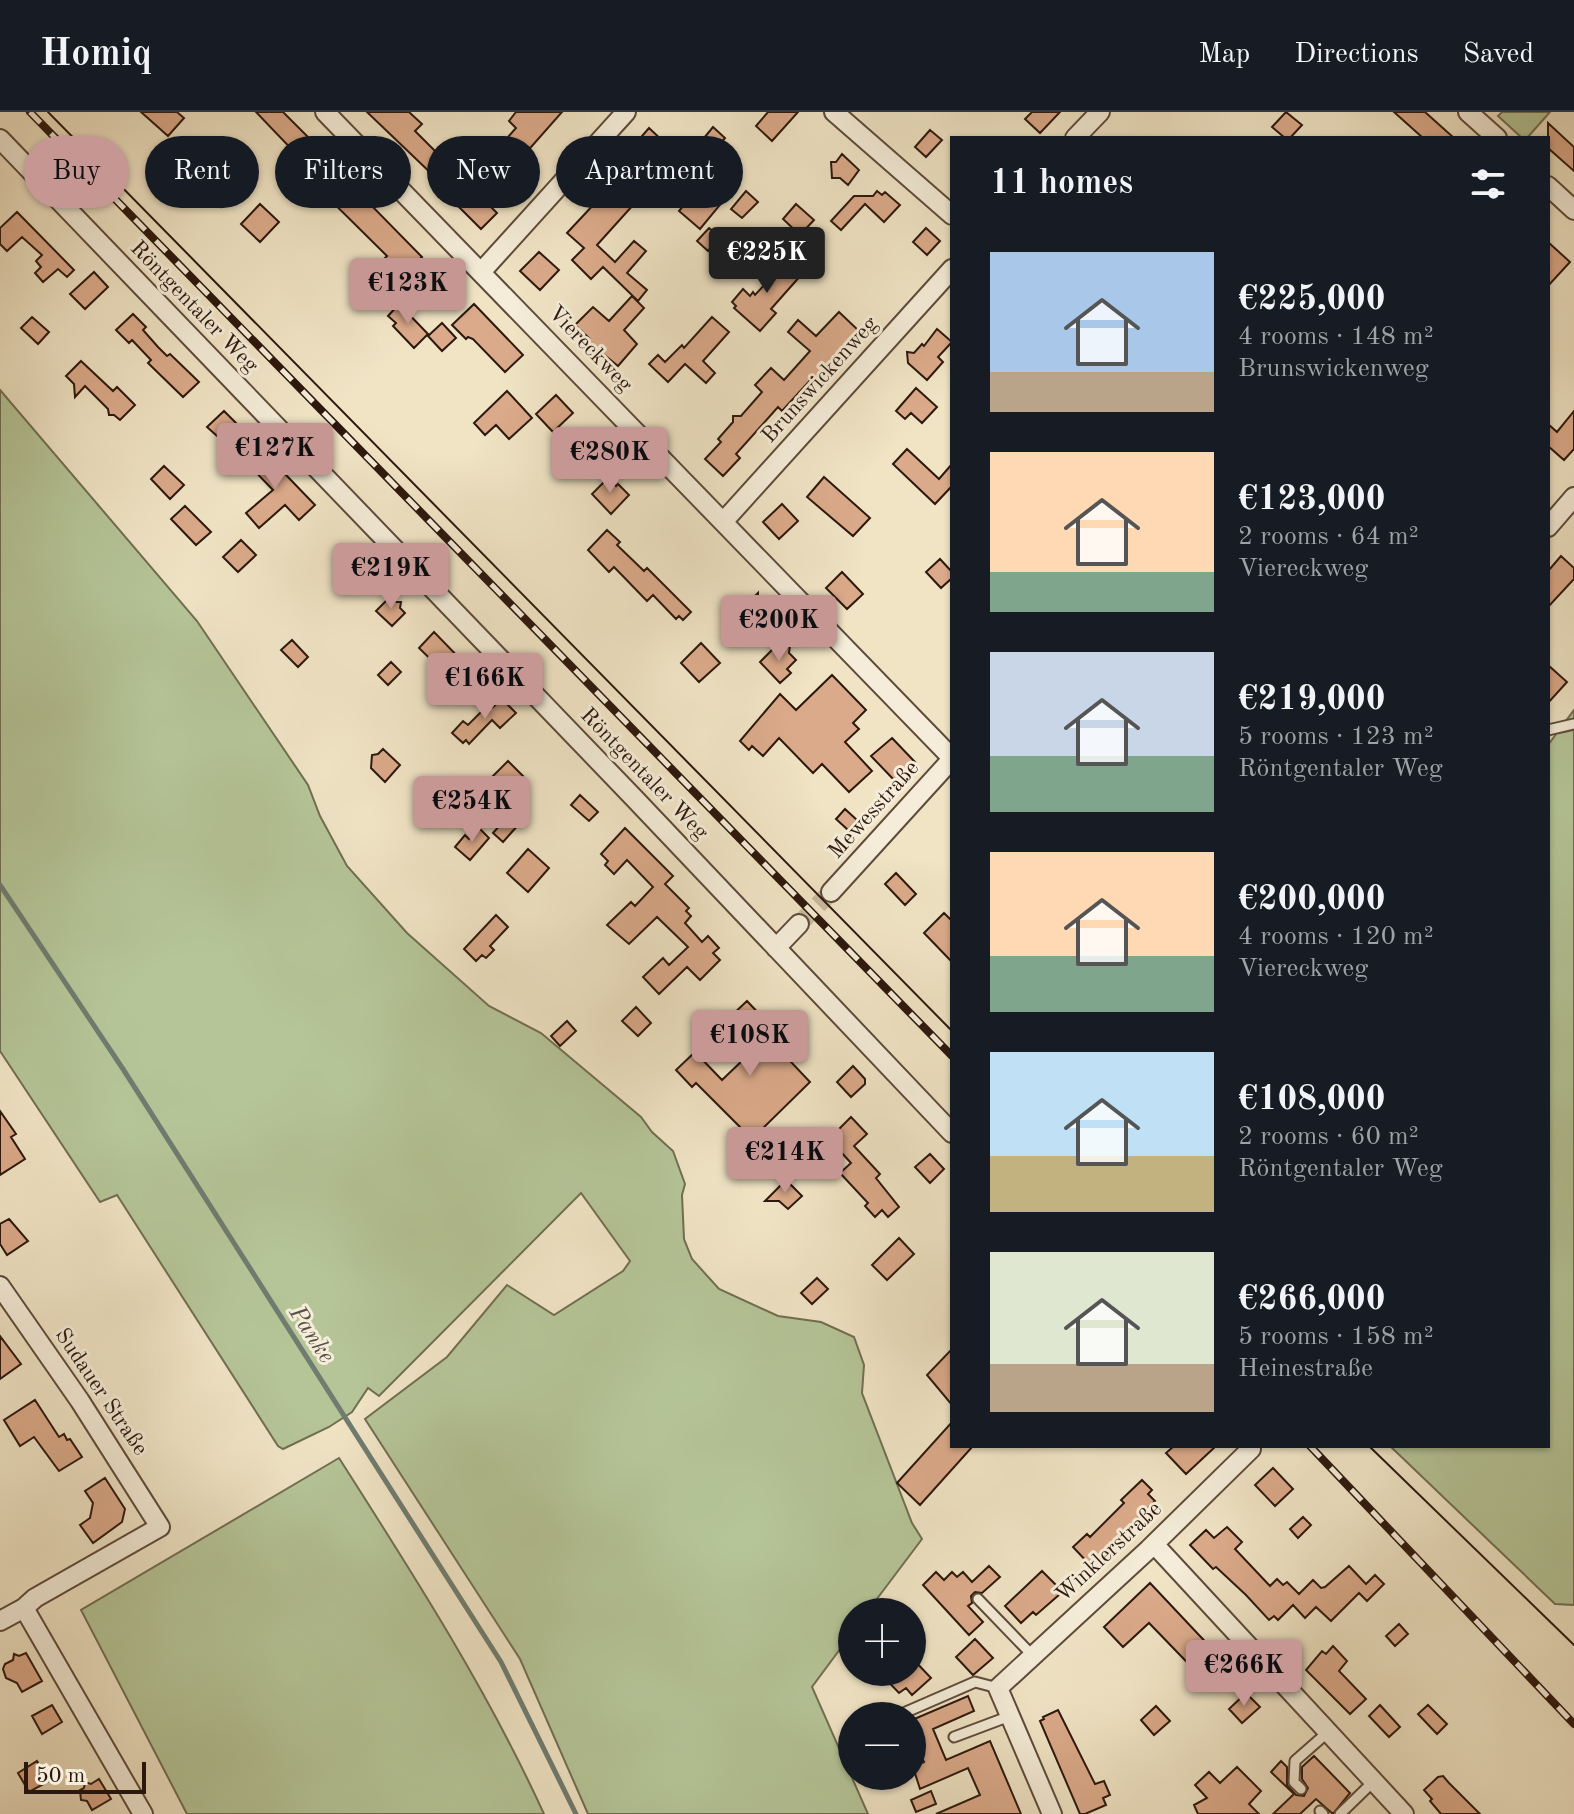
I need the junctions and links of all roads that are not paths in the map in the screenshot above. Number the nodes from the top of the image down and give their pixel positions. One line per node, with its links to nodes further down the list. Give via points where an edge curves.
1 (325, 112): 12 (street, Viereckweg)
2 (626, 112): 12 (street)
3 (834, 112): 11 (street)
4 (1100, 112): 6 (street)
5 (1468, 112): 7 (street)
6 (1077, 136)
7 (1495, 136)
8 (0, 139): 23 (street, Röntgentaler Weg)
9 (1550, 188): 10 (street)
10 (1574, 210)
11 (950, 213)
12 (482, 271): 15 (street, Viereckweg)
13 (950, 271): 15 (street, Brunswickenweg)
14 (1574, 497): 16 (street)
15 (723, 522): 19 (street, Viereckweg)
16 (1550, 525)
17 (1574, 724): 18 (lane)
18 (1550, 730)
19 (950, 757)
20 (950, 761): 21 (street, Mewesstraße)
21 (831, 892)
22 (799, 924): 23 (street)
23 (776, 948): 24 (street, Röntgentaler Weg)
24 (950, 1131)
25 (0, 1286): 29 (street, Sudauer Straße, via 160,1527)
26 (1250, 1448): 27 (street, Winklerstraße)
27 (1154, 1544): 31 (street, Winklerstraße); 35 (street)
28 (978, 1599): 31 (lane)
29 (24, 1608): 30 (street); 39 (street)
30 (0, 1621)
31 (1033, 1656): 32 (street, Winklerstraße)
32 (998, 1688): 33 (lane, via 975,1682); 34 (street)
33 (926, 1703)
34 (1010, 1716): 36 (lane); 40 (street)
35 (1328, 1732): 37 (street); 38 (lane, via 1295,1761 1294,1782)
36 (954, 1737)
37 (1374, 1781): 41 (lane); 42 (street)
38 (1301, 1789)
39 (143, 1814)
40 (1052, 1814)
41 (1340, 1814)
42 (1404, 1814)

